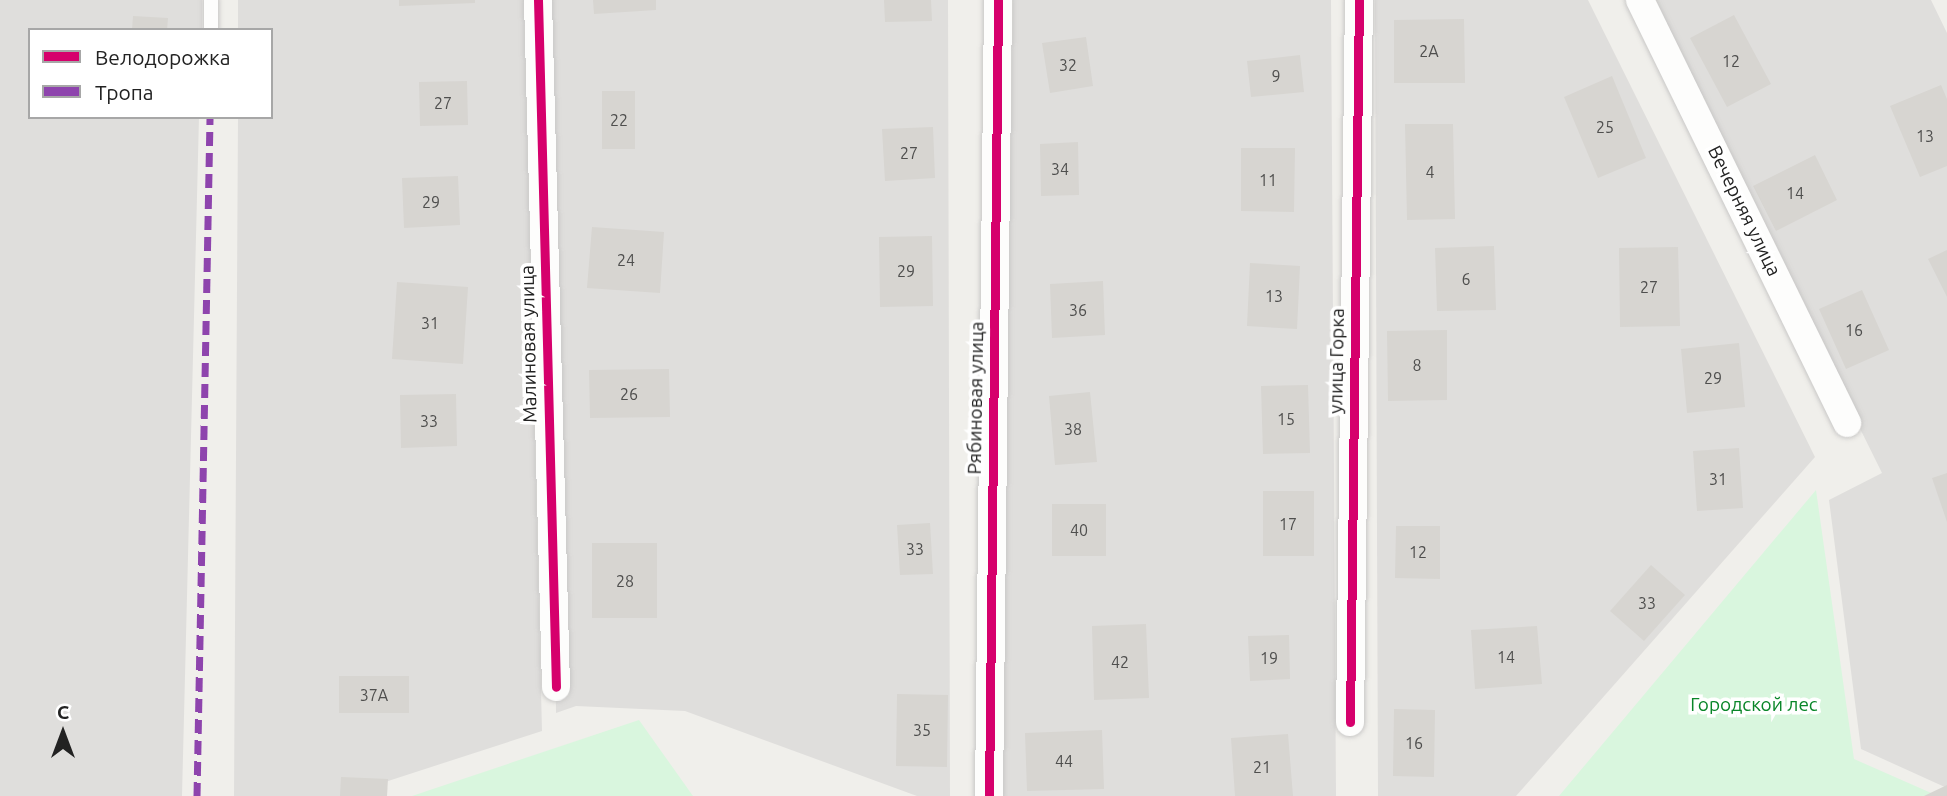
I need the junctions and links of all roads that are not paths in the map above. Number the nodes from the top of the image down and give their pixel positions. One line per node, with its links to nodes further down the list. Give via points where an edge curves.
1 (211, 0): 6 (lane)
2 (538, 0): 8 (street, Малиновая улица)
3 (998, 0): 10 (street, Рябиновая улица)
4 (1359, 0): 9 (street, улица Горка)
5 (1640, 0): 7 (street, Вечерняя улица)
6 (211, 28)
7 (1847, 423)
8 (556, 687)
9 (1350, 722)
10 (989, 796)

